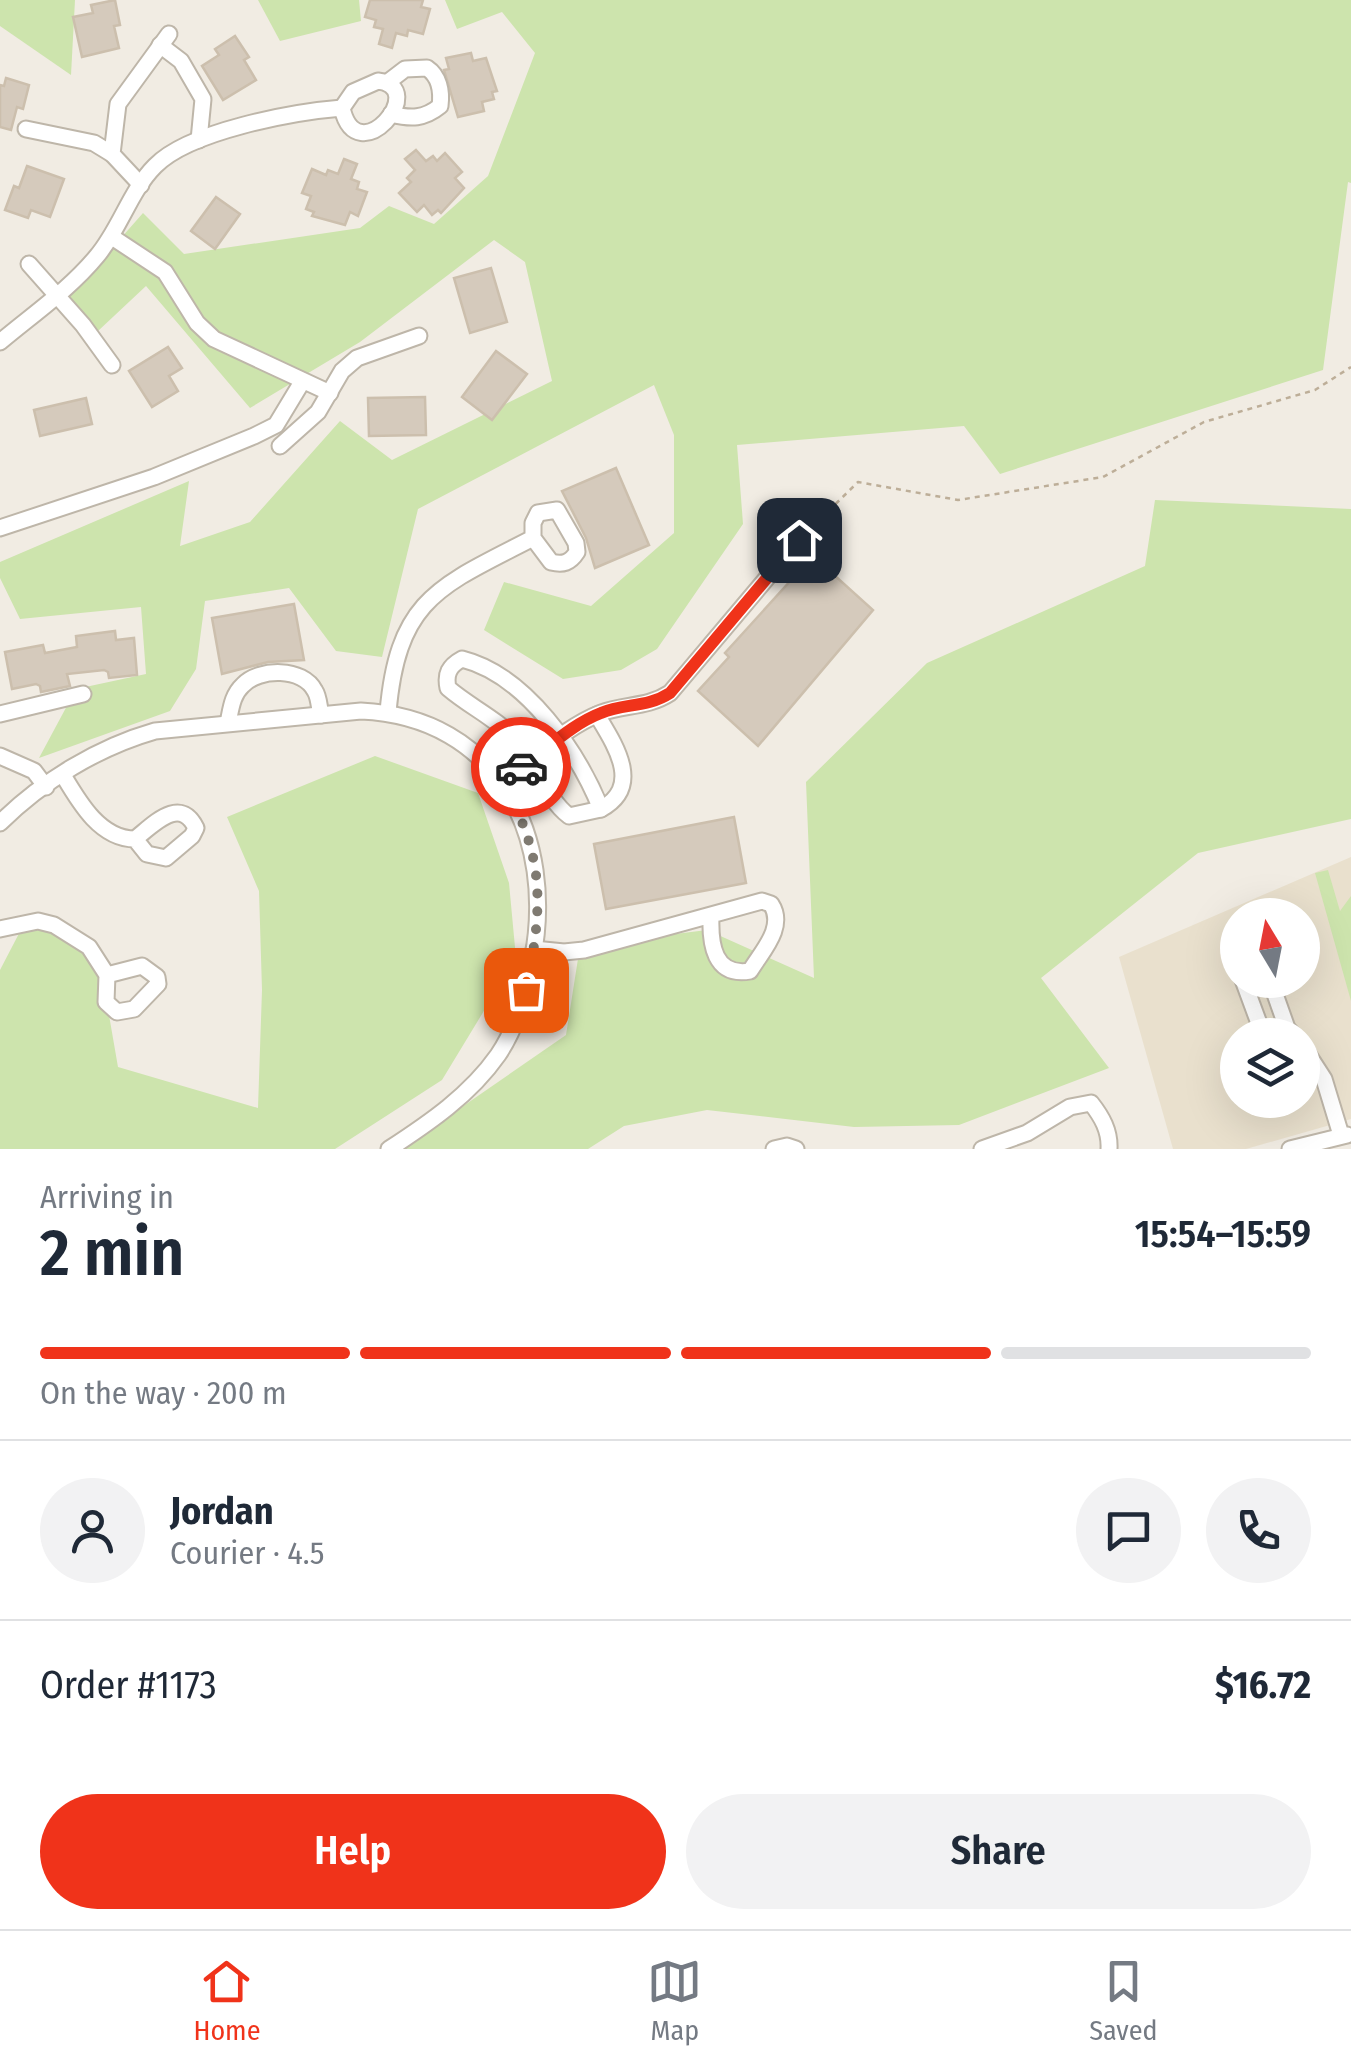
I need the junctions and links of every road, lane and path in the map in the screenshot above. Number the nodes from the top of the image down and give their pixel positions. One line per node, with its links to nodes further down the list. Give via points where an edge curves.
1 (388, 82): 2 (street, via 353,92); 3 (street, via 397,95); 3 (street, via 405,69 426,68 438,78 441,100 421,117)
2 (342, 108): 3 (street, via 360,131 372,132); 5 (street, via 292,114)
3 (392, 114)
4 (26, 128): 6 (street, via 94,143)
5 (199, 140): 6 (street, via 204,99 164,40 118,104); 7 (street, via 170,153)
6 (112, 154): 7 (street)
7 (141, 185): 8 (street)
8 (112, 236): 10 (street); 15 (street, via 165,272 214,339)
9 (29, 264): 10 (street)
10 (56, 295): 12 (street); 13 (street)
11 (419, 336): 16 (street, via 357,358)
12 (0, 342)
13 (112, 365)
14 (1351, 367): 20 (path, via 1316,390 1204,422 1103,477 958,500 858,482)
15 (302, 382): 16 (street); 18 (street, via 276,425 254,436)
16 (330, 393): 17 (street)
17 (280, 446)
18 (0, 528)
19 (533, 538): 22 (street, via 467,572 421,609 395,656)
20 (799, 540): 25 (street, via 670,693)
21 (83, 694): 23 (street)
22 (388, 712): 24 (street); 31 (street, via 458,740)
23 (0, 714)
24 (321, 714): 26 (street); 26 (street, via 308,682 280,672 240,687)
25 (597, 715): 27 (street); 33 (street, via 624,775 618,798)
26 (228, 723): 30 (street, via 122,740)
27 (562, 737): 29 (street); 29 (street, via 506,681 470,661 455,663 448,688 494,718); 33 (street)
28 (0, 756): 32 (street, via 34,771)
29 (532, 759): 31 (street); 33 (street, via 569,816)
30 (63, 775): 32 (street); 36 (street, via 107,832)
31 (501, 781): 39 (street, via 533,847)
32 (46, 786): 34 (street)
33 (601, 809)
34 (8, 811): 35 (street)
35 (0, 823)
36 (135, 840)
37 (711, 917): 37 (street, via 762,900 776,912 775,931 750,971 738,973 713,955); 39 (street, via 584,950)
38 (0, 929): 40 (street, via 21,922 54,925 89,946)
39 (534, 949): 43 (street, via 514,1026 498,1054 452,1105)
40 (107, 975)
41 (1320, 1073): 42 (street)
42 (1346, 1135): 48 (street)
43 (388, 1149)
44 (774, 1149): 45 (street)
45 (796, 1149)
46 (982, 1149): 47 (street, via 1091,1103 1110,1136)
47 (1109, 1149)
48 (1290, 1149)

